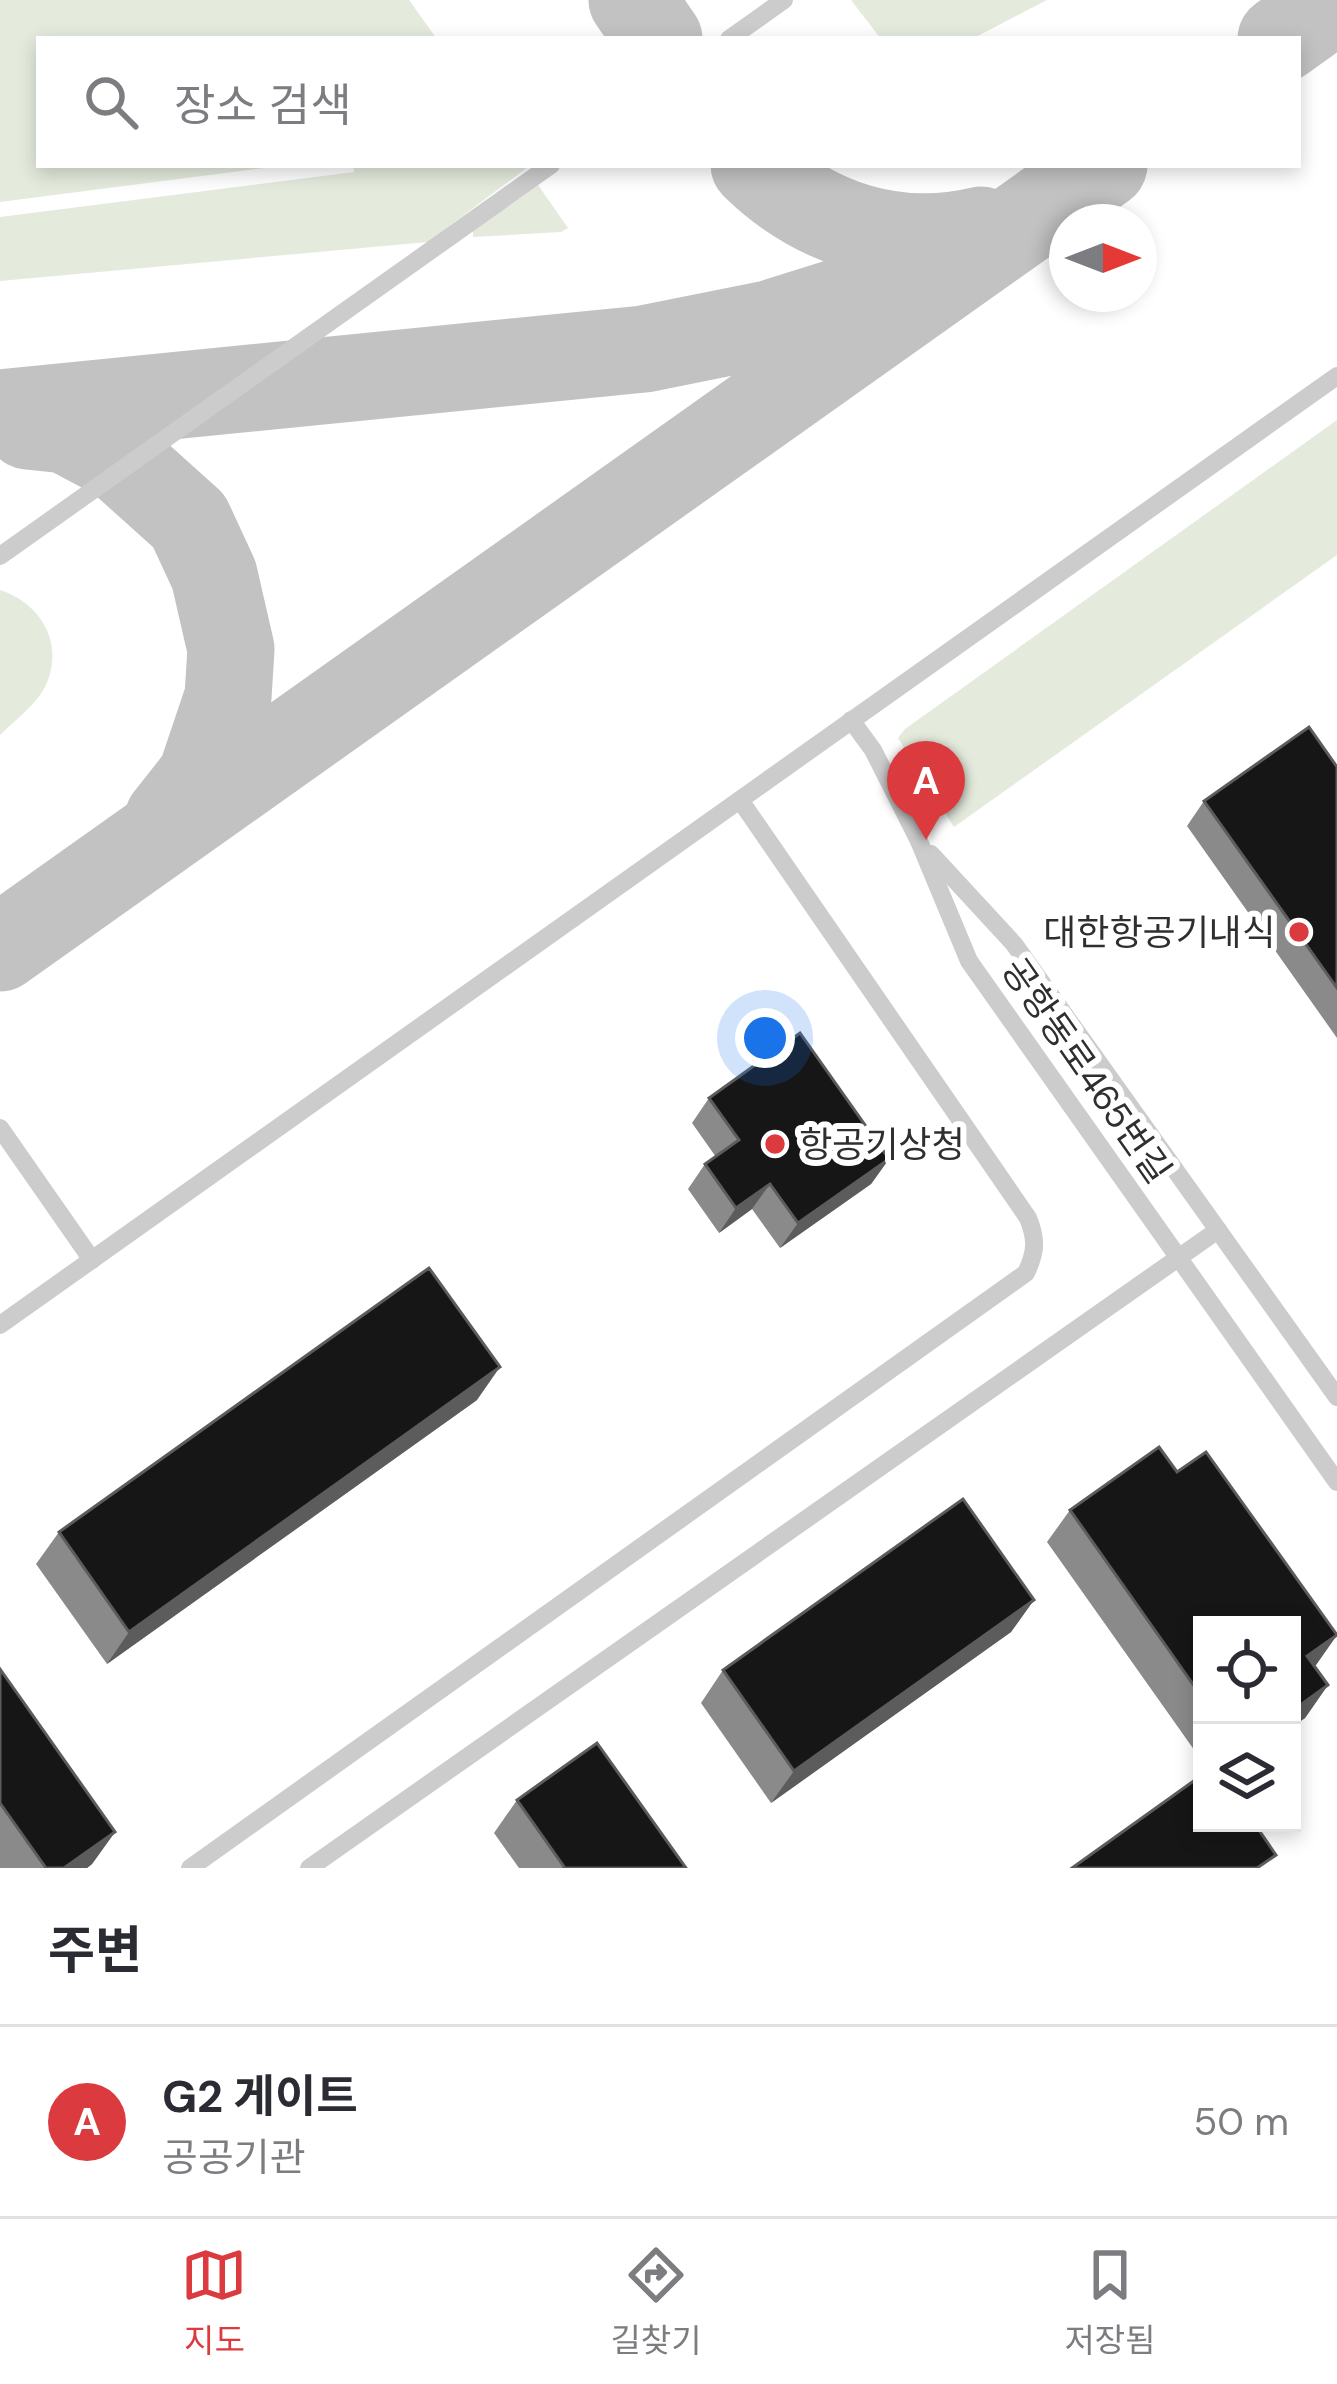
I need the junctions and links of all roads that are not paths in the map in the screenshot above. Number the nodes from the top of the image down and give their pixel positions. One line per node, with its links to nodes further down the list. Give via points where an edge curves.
1 (784, 0): 2 (lane)
2 (733, 36)
3 (547, 168): 5 (lane)
4 (1337, 376): 6 (lane)
5 (0, 556)
6 (851, 720): 7 (lane); 8 (lane)
7 (740, 800): 12 (lane); 16 (lane, via 1028,1218 1036,1237 1026,1273)
8 (919, 841): 10 (lane, 공항동로465번길, via 1014,944); 11 (lane, 공항동로465번길, via 970,961)
9 (0, 1128): 12 (lane)
10 (1218, 1230): 11 (lane); 14 (lane, 공항동로465번길)
11 (1177, 1256): 15 (lane, 공항동로465번길); 17 (lane)
12 (92, 1260): 13 (lane)
13 (0, 1325)
14 (1337, 1397)
15 (1337, 1482)
16 (190, 1868)
17 (309, 1868)

